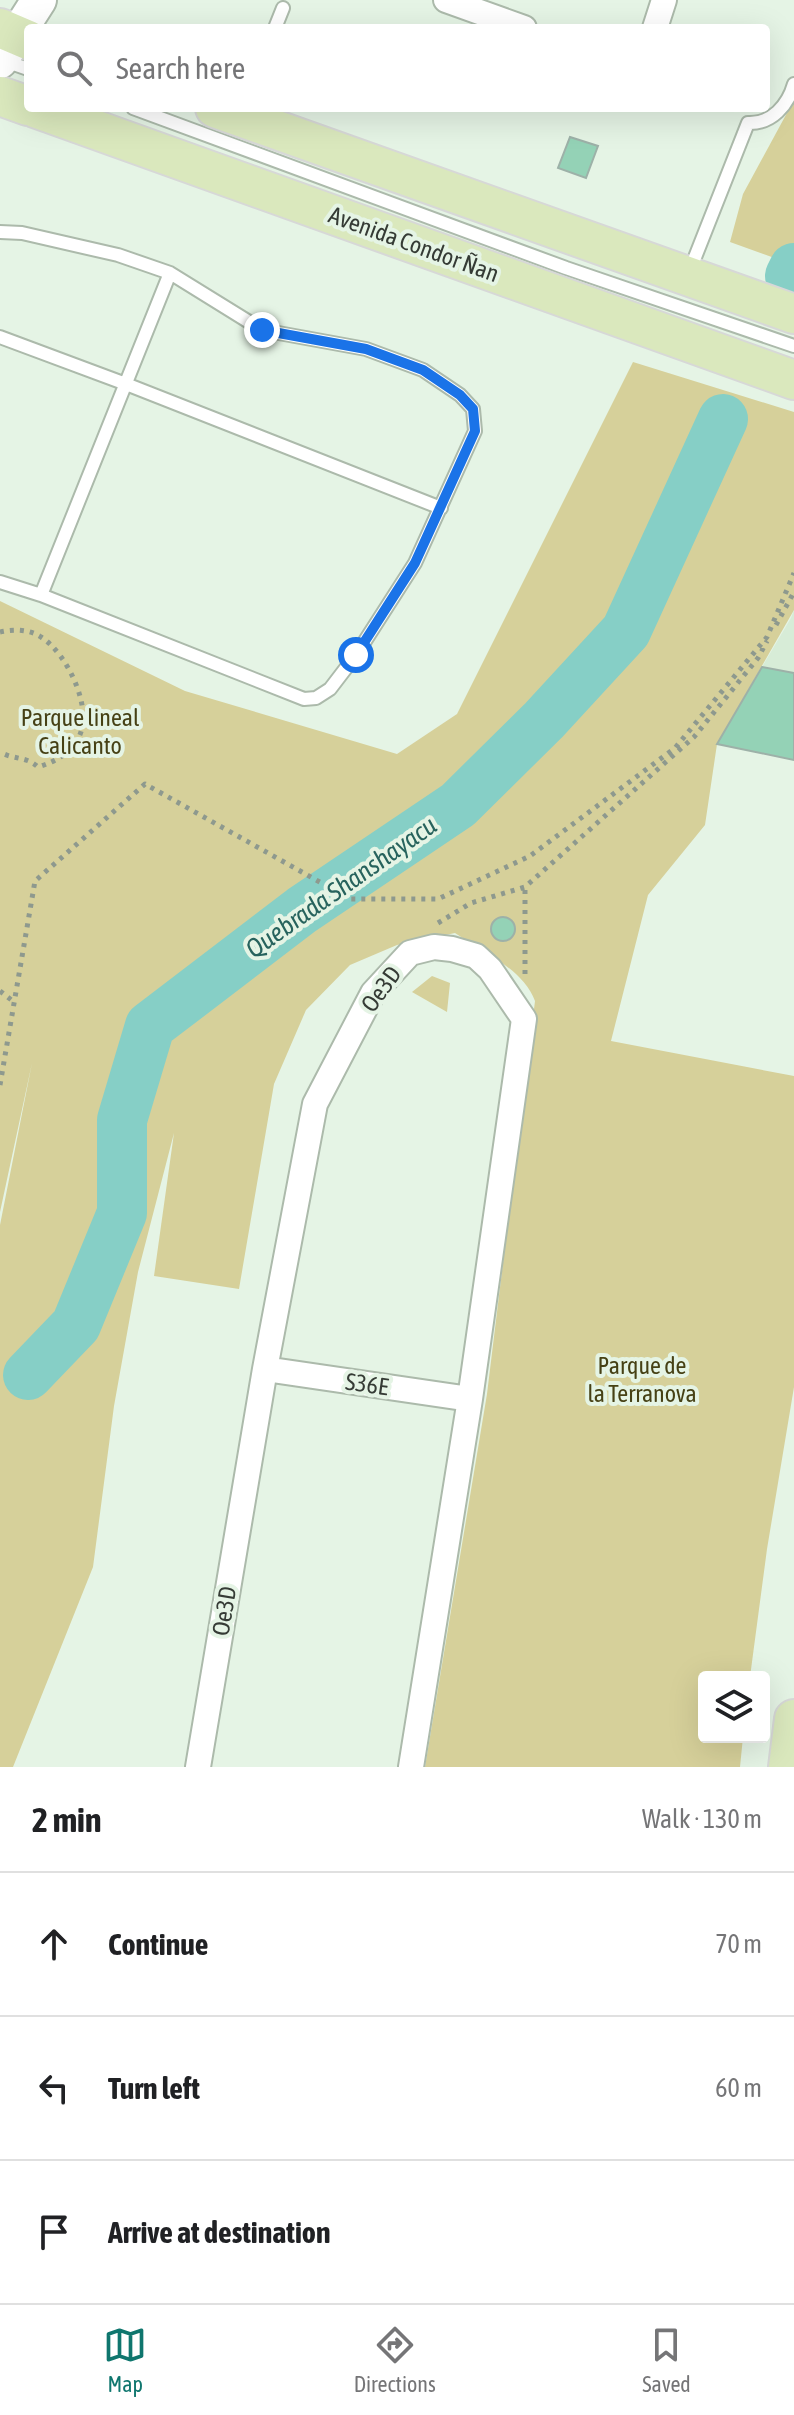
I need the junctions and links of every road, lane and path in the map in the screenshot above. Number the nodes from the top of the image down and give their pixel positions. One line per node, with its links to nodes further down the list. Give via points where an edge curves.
1 (39, 0): 5 (main road)
2 (446, 0): 7 (street)
3 (664, 0): 8 (street)
4 (283, 8): 6 (lane)
5 (26, 24)
6 (277, 24)
7 (513, 24)
8 (656, 24)
9 (24, 28): 10 (main road)
10 (9, 56): 12 (main road)
11 (794, 84): 18 (lane, via 774,117 748,123)
12 (24, 95)
13 (46, 112): 22 (main road, Avenida Condor Ñan)
14 (144, 112): 21 (lane)
15 (237, 112): 18 (main road)
16 (0, 232): 17 (lane, via 118,255)
17 (170, 273): 23 (lane); 24 (lane, via 262,330 366,349 423,370 460,395 473,409 475,431)
18 (687, 276): 19 (main road)
19 (794, 314)
20 (0, 337): 23 (lane)
21 (794, 346)
22 (794, 380)
23 (126, 384): 24 (lane); 28 (lane)
24 (441, 508): 28 (lane, via 415,563 365,642 330,689 316,698 304,699)
25 (794, 573): 34 (path, via 767,637 675,748 530,856 438,899 350,899 145,784 35,881)
26 (0, 582): 28 (lane)
27 (794, 592): 31 (path, via 758,658 694,737)
28 (41, 595)
29 (0, 632): 30 (path, via 20,629 42,637 75,678 83,711 79,738 59,760 38,767)
30 (0, 752)
31 (525, 887): 32 (path, via 471,903 439,922); 35 (path)
32 (410, 953): 35 (street, Oe3D, via 434,947 476,956); 37 (street, Oe3D, via 373,993 315,1104)
33 (0, 991): 34 (path)
34 (14, 1002): 36 (path)
35 (524, 1019): 38 (street)
36 (0, 1085)
37 (265, 1369): 38 (street, S36E); 40 (street, Oe3D)
38 (470, 1399): 41 (street)
39 (794, 1719): 42 (main road)
40 (198, 1767)
41 (411, 1767)
42 (788, 1767)

